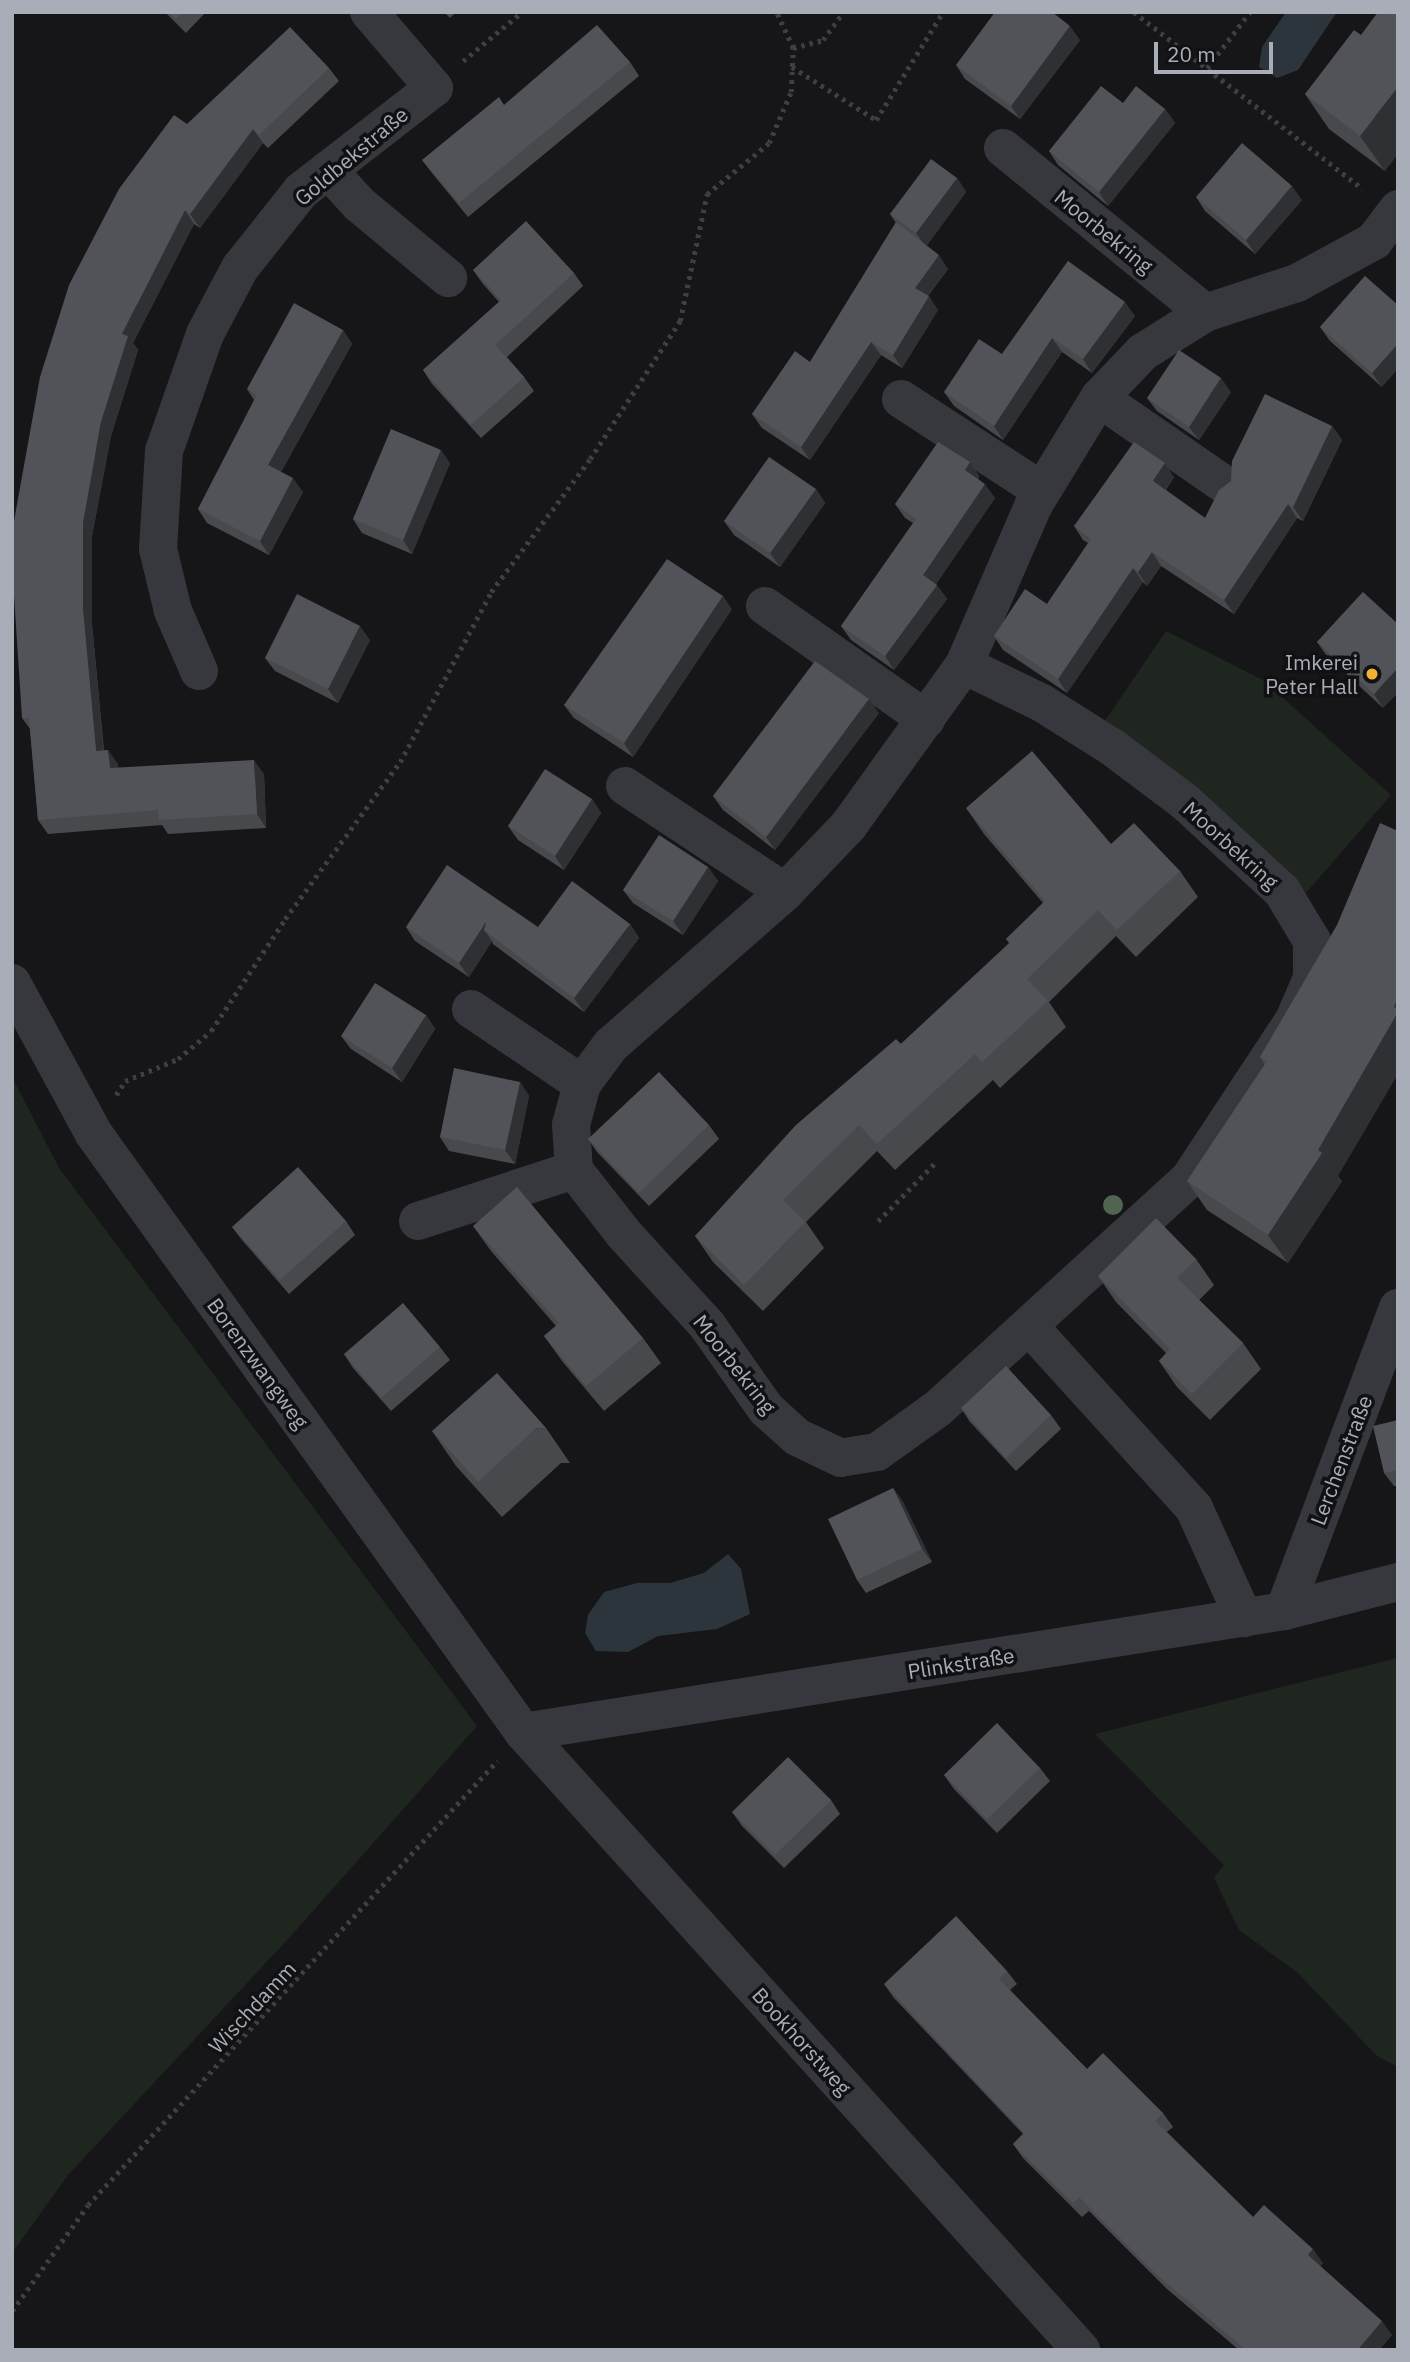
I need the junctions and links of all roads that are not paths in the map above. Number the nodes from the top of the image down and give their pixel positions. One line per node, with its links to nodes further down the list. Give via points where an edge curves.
1 (369, 12): 3 (street, Goldbekstraße, via 434,88)
2 (1003, 148): 6 (street, Moorbekring)
3 (328, 170): 5 (street, via 359,204); 13 (street, Goldbekstraße, via 301,191 240,268 205,334 164,451 158,549 173,611)
4 (1391, 229): 6 (street, via 1297,283)
5 (448, 278)
6 (1205, 313): 8 (street, via 1143,352)
7 (901, 398): 10 (street)
8 (1099, 398): 9 (street); 10 (street)
9 (1222, 483)
10 (1042, 491): 12 (street)
11 (765, 606): 14 (street)
12 (964, 665): 14 (street); 23 (street, Moorbekring, via 1042,703 1112,747 1184,801 1282,891 1312,941 1312,978 1294,1020 1189,1179)
13 (200, 671)
14 (926, 719): 16 (street, via 849,825)
15 (625, 786): 16 (street)
16 (785, 892): 19 (street, via 621,1036)
17 (12, 983): 27 (street, Borenzwangweg, via 94,1134)
18 (471, 1009): 19 (street)
19 (582, 1084): 20 (street, via 571,1125)
20 (573, 1170): 21 (street); 23 (street, Moorbekring, via 707,1325 766,1409 797,1437 841,1458 877,1452 937,1409)
21 (418, 1221)
22 (1398, 1308): 25 (street, Lerchenstraße)
23 (1029, 1326): 26 (street, via 1194,1508)
24 (1398, 1582): 25 (street, Plinkstraße)
25 (1284, 1611): 26 (street, Plinkstraße)
26 (1244, 1618): 27 (street, Plinkstraße)
27 (523, 1732): 28 (street, Bookhorstweg)
28 (1081, 2350)

